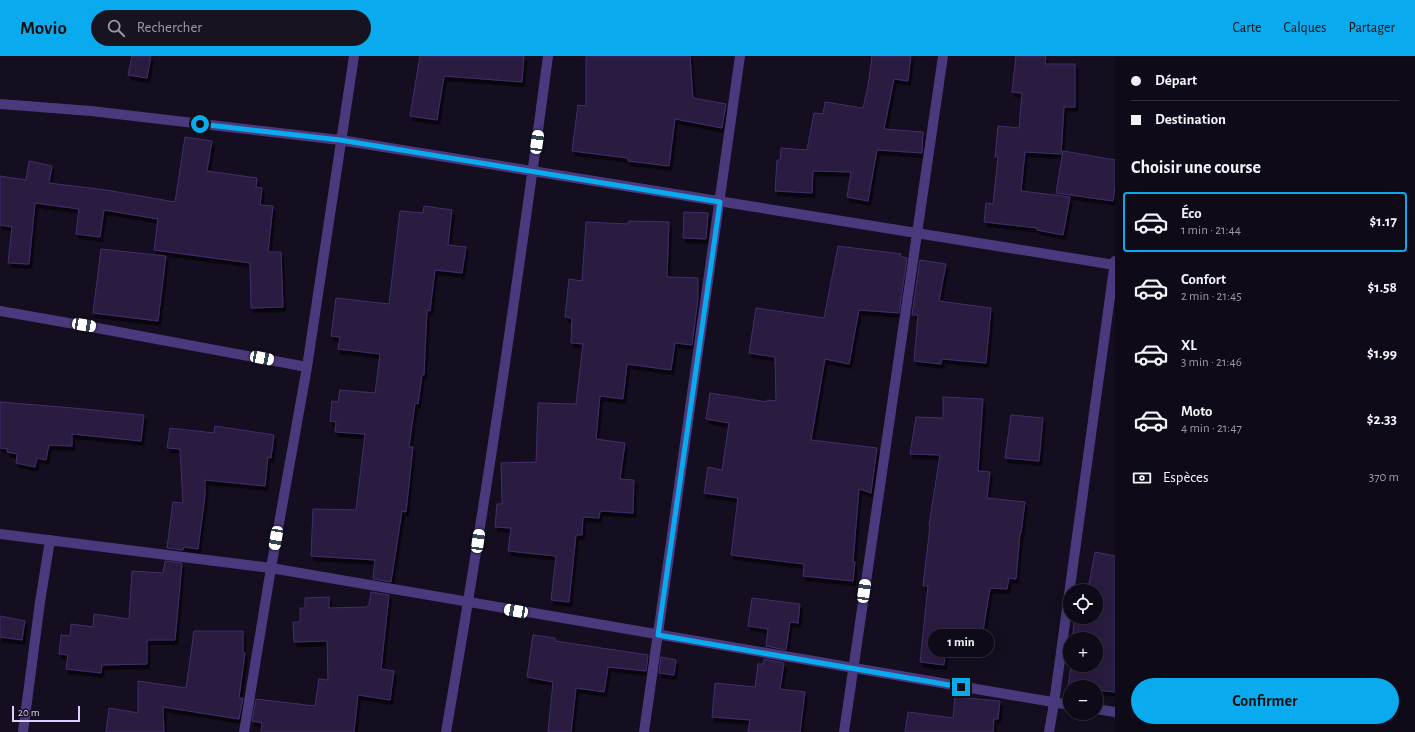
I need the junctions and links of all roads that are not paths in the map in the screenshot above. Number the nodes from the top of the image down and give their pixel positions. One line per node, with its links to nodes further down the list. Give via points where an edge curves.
1 (354, 56): 6 (street)
2 (548, 56): 7 (street)
3 (740, 56): 8 (street)
4 (943, 56): 9 (street)
5 (0, 104): 6 (street, via 91,111)
6 (340, 140): 7 (street); 12 (street)
7 (533, 171): 8 (street); 16 (street)
8 (720, 202): 9 (street); 17 (street)
9 (917, 234): 10 (street); 18 (street)
10 (1115, 264): 19 (street)
11 (0, 311): 12 (street)
12 (307, 367): 15 (street)
13 (0, 534): 14 (street)
14 (50, 540): 15 (street); 23 (street)
15 (271, 568): 16 (street); 24 (street)
16 (468, 603): 17 (street); 25 (street)
17 (658, 635): 18 (street); 26 (street)
18 (853, 669): 19 (street); 27 (street)
19 (1054, 703): 20 (street); 28 (street)
20 (1063, 704)
21 (1103, 710): 22 (street)
22 (1115, 712)
23 (23, 732)
24 (244, 732)
25 (446, 732)
26 (644, 732)
27 (844, 732)
28 (1048, 732)

